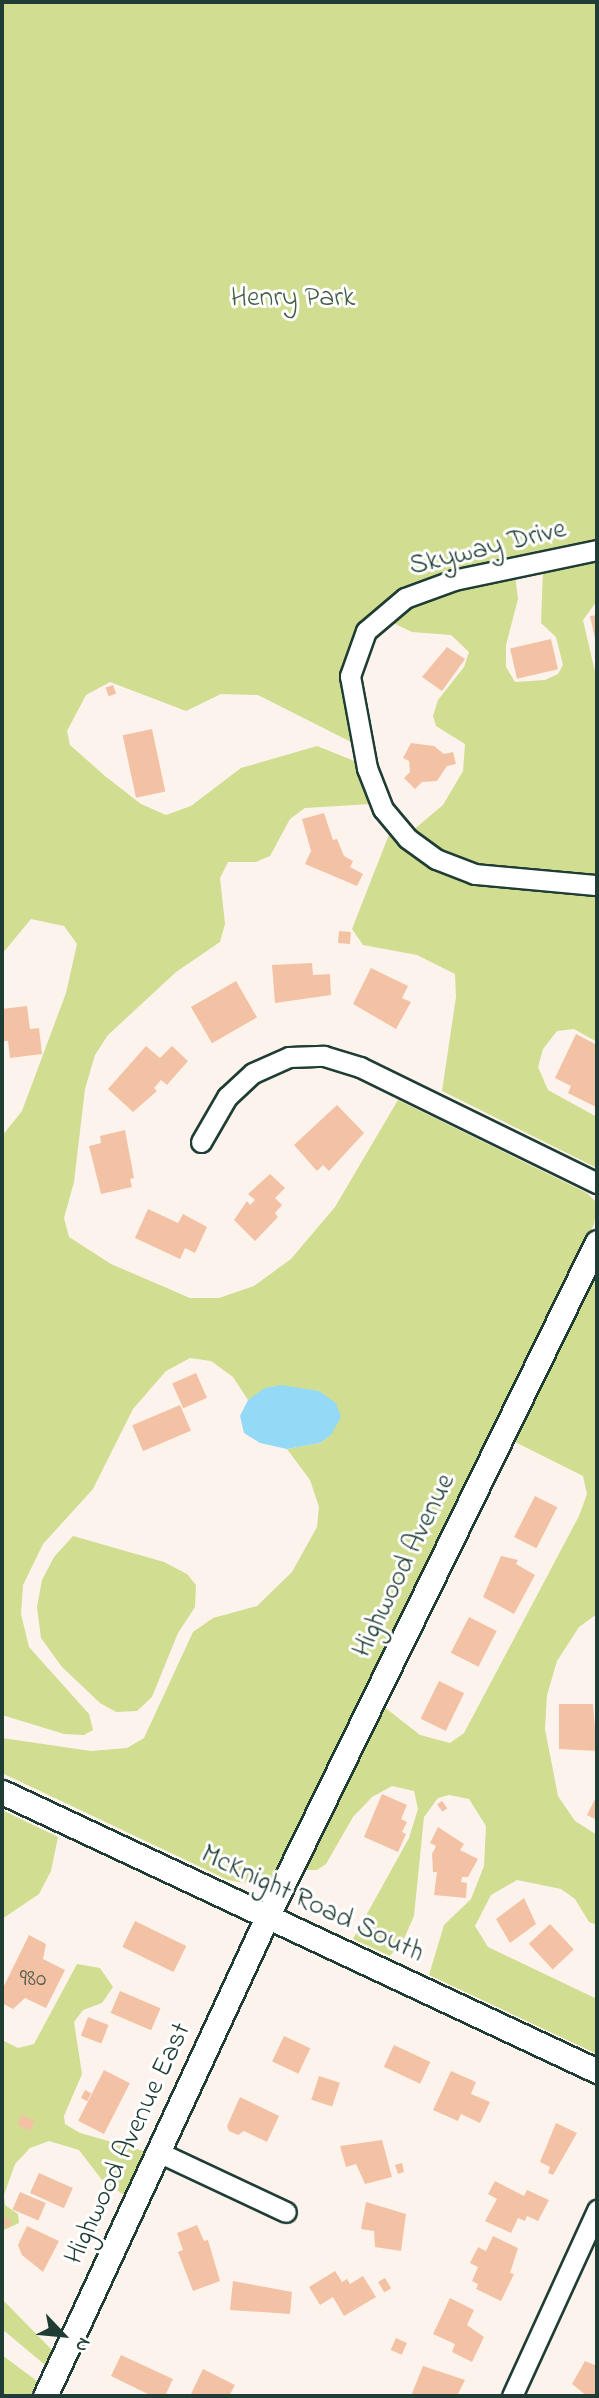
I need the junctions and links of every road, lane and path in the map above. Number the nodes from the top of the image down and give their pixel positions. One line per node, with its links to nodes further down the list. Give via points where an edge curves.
1 (597, 550): 2 (street, Skyway Drive, via 454,580 405,598 366,631 351,676 367,768 383,809 407,838 444,863 475,874)
2 (597, 885)
3 (201, 1142): 4 (street, via 227,1097 253,1073 289,1057 324,1055 360,1067)
4 (597, 1183)
5 (597, 1242): 7 (street, Highwood Avenue)
6 (2, 1792): 7 (street, McKnight Road South)
7 (267, 1917): 8 (street, McKnight Road South); 9 (street, Highwood Avenue East)
8 (597, 2071)
9 (158, 2152): 11 (street); 12 (street, Highwood Avenue East)
10 (597, 2210): 13 (street)
11 (286, 2212)
12 (45, 2396)
13 (512, 2396)

